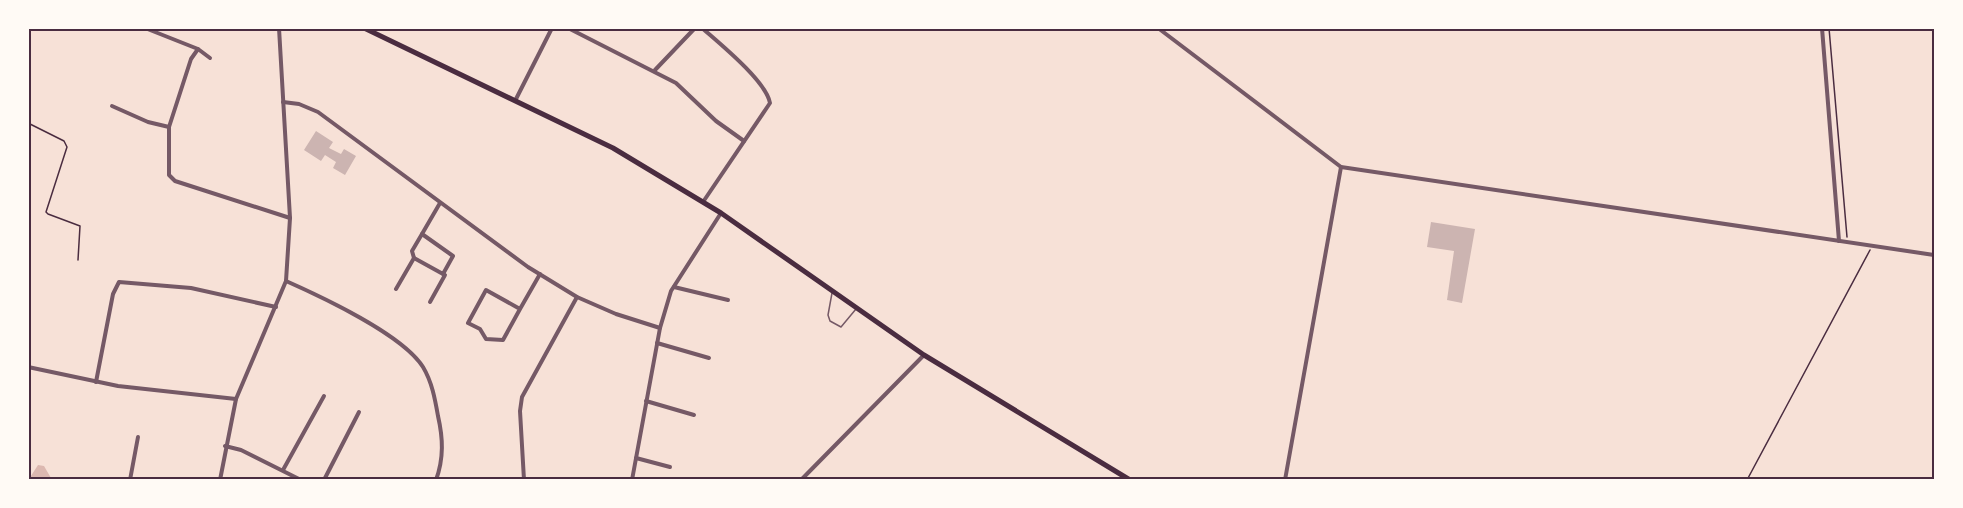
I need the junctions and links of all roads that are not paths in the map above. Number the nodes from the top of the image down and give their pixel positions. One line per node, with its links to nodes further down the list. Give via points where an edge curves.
1 (145, 28): 10 (street)
2 (279, 28): 14 (street)
3 (364, 28): 13 (main road)
4 (552, 28): 13 (street)
5 (568, 28): 12 (street)
6 (695, 28): 12 (street)
7 (702, 28): 17 (street, via 769,96 770,103)
8 (1158, 28): 18 (street)
9 (1822, 28): 24 (street)
10 (198, 49): 11 (street); 16 (street, via 191,59)
11 (210, 58)
12 (655, 70): 17 (street, via 676,82 716,121)
13 (516, 99): 20 (main road, via 613,148)
14 (283, 102): 19 (street, via 318,112); 22 (street)
15 (112, 106): 16 (street)
16 (169, 127): 22 (street, via 169,175 174,181)
17 (744, 141): 20 (street)
18 (1341, 167): 24 (street); 64 (street)
19 (440, 202): 23 (street); 28 (street)
20 (703, 202): 21 (main road)
21 (720, 213): 30 (street); 32 (main road)
22 (290, 218): 29 (street)
23 (422, 234): 26 (street, via 412,251); 27 (street, via 453,256)
24 (1839, 241): 25 (street)
25 (1935, 255)
26 (414, 258): 27 (street); 31 (street)
27 (443, 274): 35 (street)
28 (540, 274): 33 (street); 37 (street)
29 (286, 281): 36 (street); 59 (street, via 352,315 396,343 422,366 434,395 443,444)
30 (674, 287): 34 (street); 39 (street)
31 (396, 289)
32 (832, 291): 38 (main road); 38 (lane, via 828,315 835,325 846,324)
33 (577, 297): 39 (street); 60 (street, via 522,397)
34 (728, 300)
35 (429, 302)
36 (276, 307): 44 (street, via 191,288 119,282 113,294); 46 (street)
37 (520, 309): 37 (street, via 486,290 468,323 480,329 486,339 503,340)
38 (856, 309): 41 (main road)
39 (660, 328): 40 (street)
40 (657, 343): 42 (street); 47 (street)
41 (924, 355): 62 (street); 63 (main road)
42 (709, 358)
43 (28, 367): 44 (street)
44 (96, 382): 46 (street)
45 (324, 396): 54 (street)
46 (236, 399): 51 (street)
47 (646, 401): 49 (street); 52 (street)
48 (359, 412): 58 (street)
49 (694, 415)
50 (138, 437): 55 (street)
51 (225, 446): 54 (street); 56 (street)
52 (636, 458): 53 (street); 61 (street)
53 (670, 467)
54 (283, 470): 57 (street)
55 (130, 480)
56 (220, 480)
57 (301, 480)
58 (324, 480)
59 (436, 480)
60 (524, 480)
61 (632, 480)
62 (801, 480)
63 (1130, 480)
64 (1285, 480)

